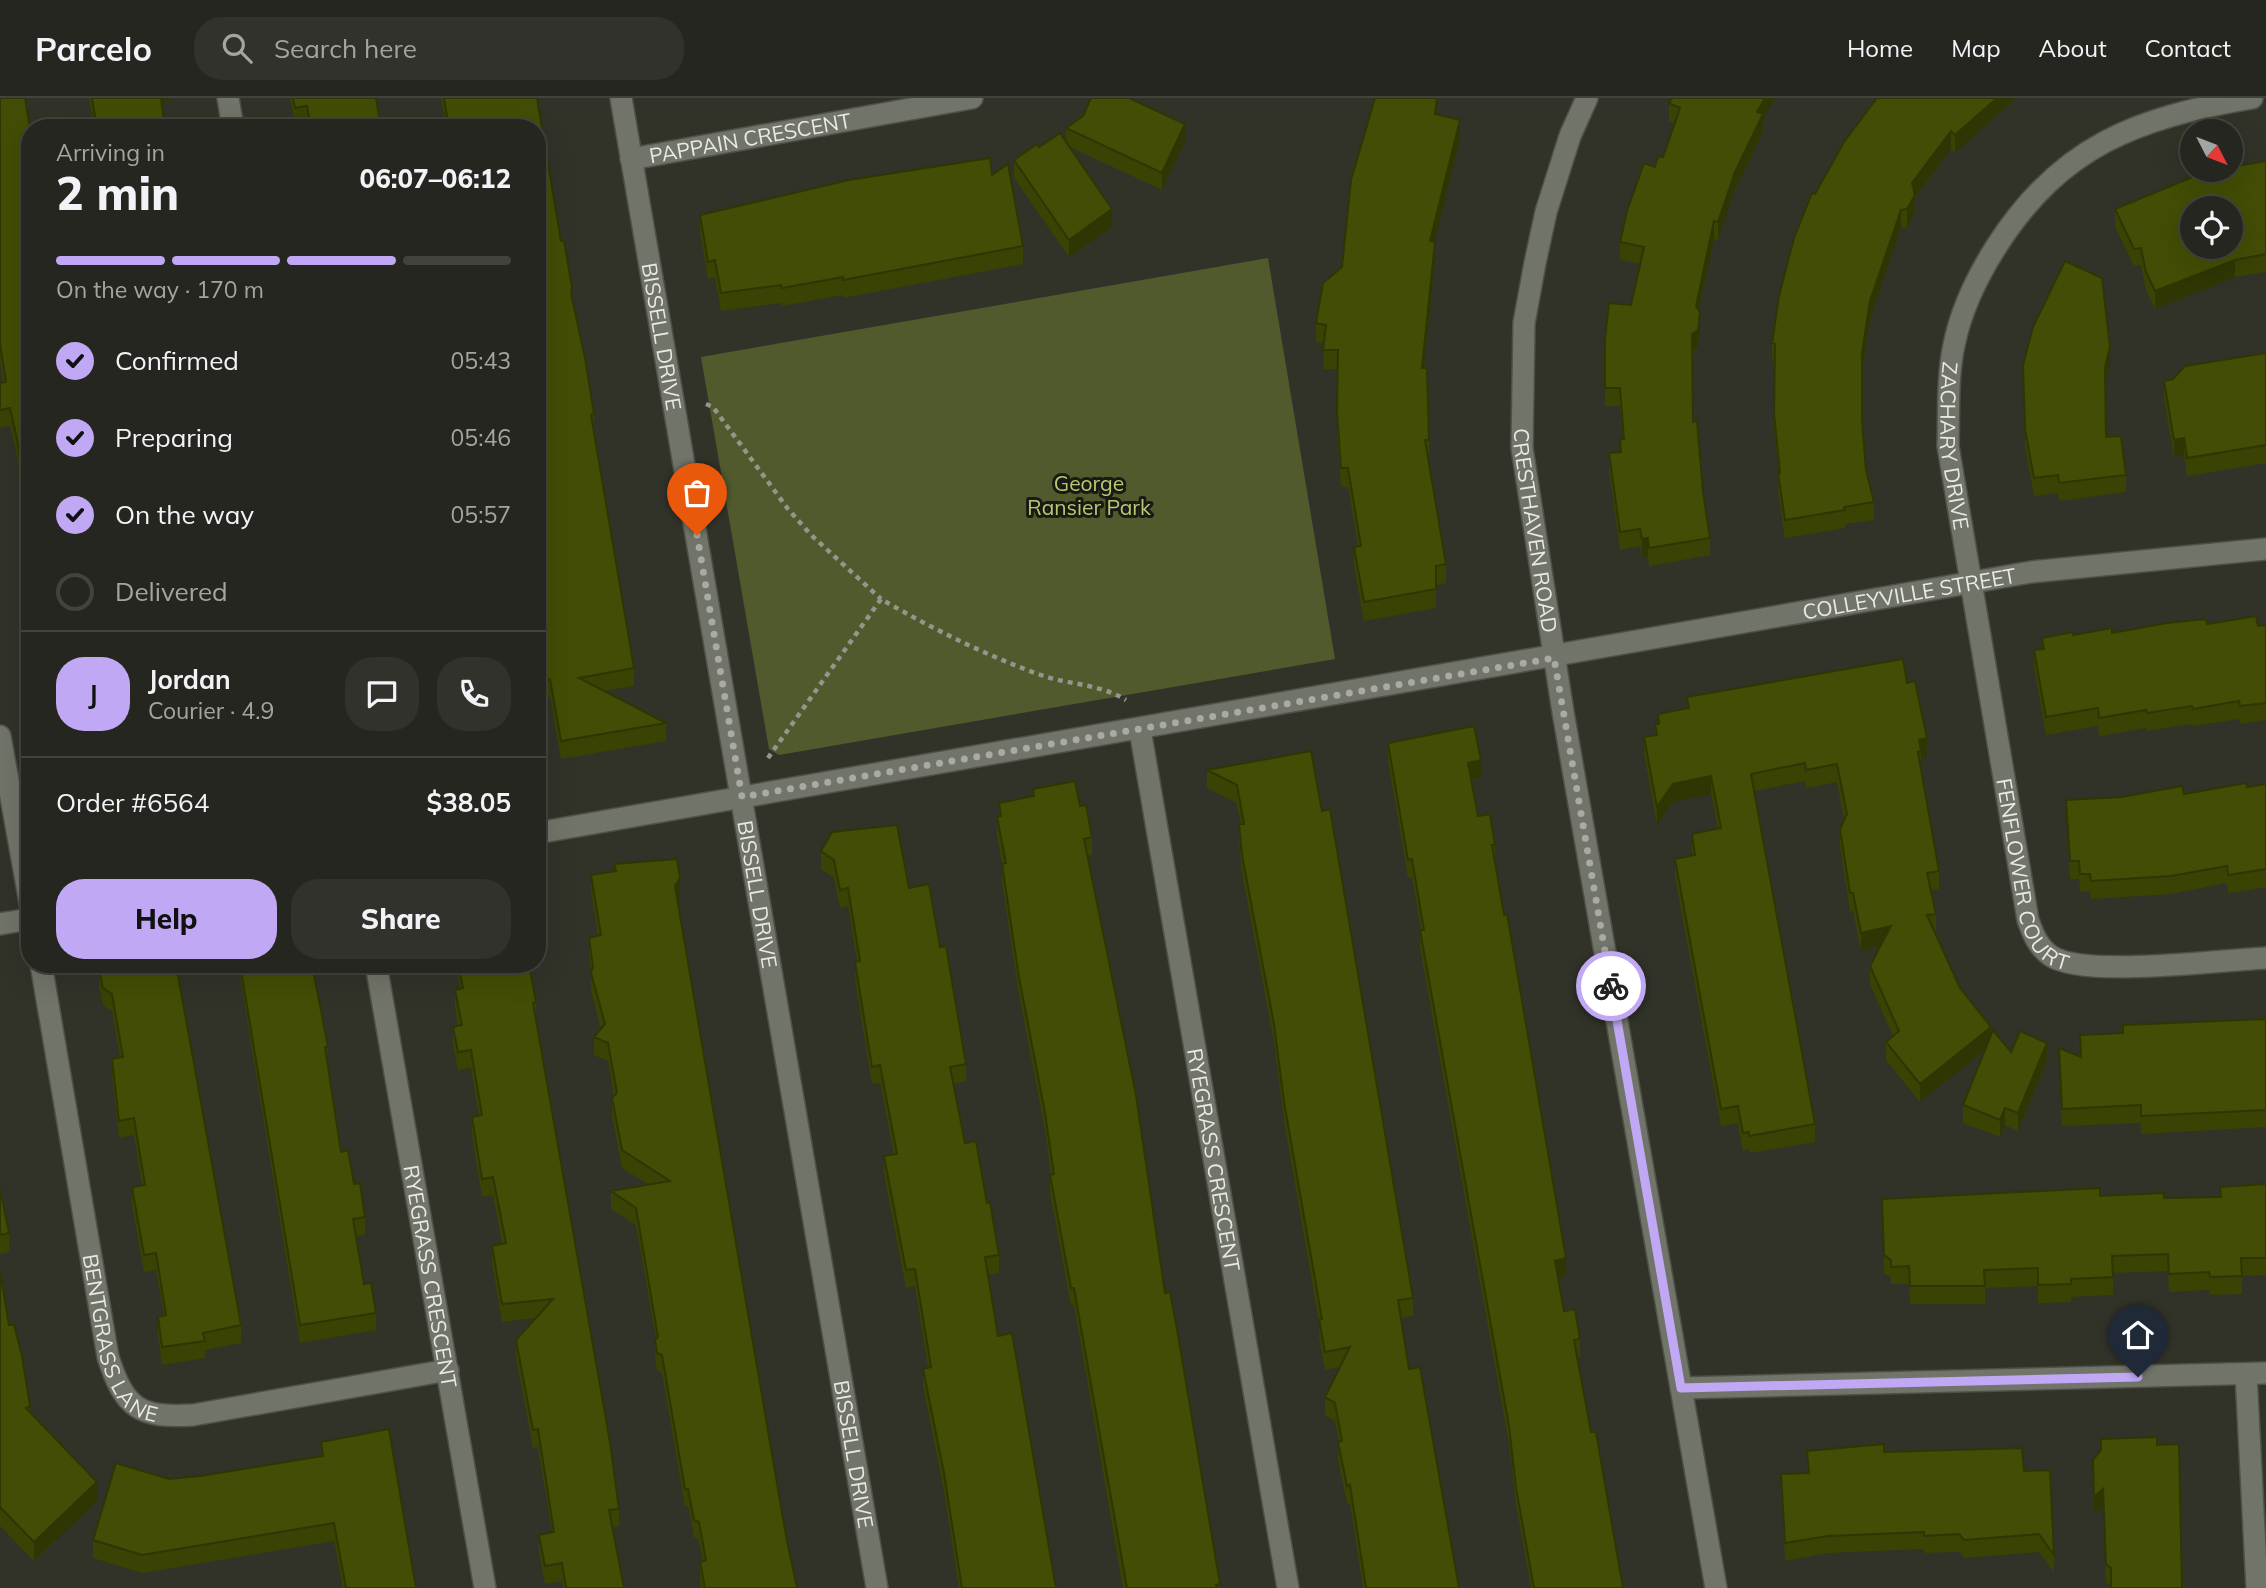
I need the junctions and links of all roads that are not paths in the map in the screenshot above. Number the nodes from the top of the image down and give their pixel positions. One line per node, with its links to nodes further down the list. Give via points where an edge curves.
1 (228, 98): 6 (street)
2 (621, 98): 7 (street, PAPPAIN CRESCENT)
3 (972, 98): 7 (street, PAPPAIN CRESCENT)
4 (1587, 98): 10 (street, CRESTHAVEN ROAD, via 1546,212 1524,323 1522,448)
5 (2252, 98): 9 (street, ZACHARY DRIVE, via 2165,115 2083,154 2033,194 1985,264 1964,308 1949,376 1948,446)
6 (232, 119)
7 (631, 159): 13 (street, BISSELL DRIVE)
8 (2266, 550): 9 (street, COLLEYVILLE STREET, via 2031,572)
9 (1972, 583): 10 (street, COLLEYVILLE STREET); 18 (street, FENFLOWER COURT, via 2028,920 2036,942 2051,956 2071,964)
10 (1554, 658): 11 (street, COLLEYVILLE STREET); 23 (street, CRESTHAVEN ROAD)
11 (1140, 730): 13 (street, COLLEYVILLE STREET); 26 (street, RYEGRASS CRESCENT)
12 (0, 736): 15 (street)
13 (742, 797): 14 (street, COLLEYVILLE STREET); 25 (street, BISSELL DRIVE)
14 (546, 831)
15 (21, 853)
16 (21, 920): 17 (street)
17 (0, 924)
18 (2266, 958)
19 (43, 973): 21 (street, BENTGRASS LANE, via 108,1357 117,1383 133,1405 158,1417 193,1415)
20 (378, 973): 21 (street, RYEGRASS CRESCENT)
21 (448, 1370): 24 (street, RYEGRASS CRESCENT)
22 (2256, 1374): 23 (street); 28 (street)
23 (1681, 1388): 27 (street, CRESTHAVEN ROAD)
24 (485, 1588)
25 (877, 1588)
26 (1289, 1588)
27 (1716, 1588)
28 (2257, 1588)

